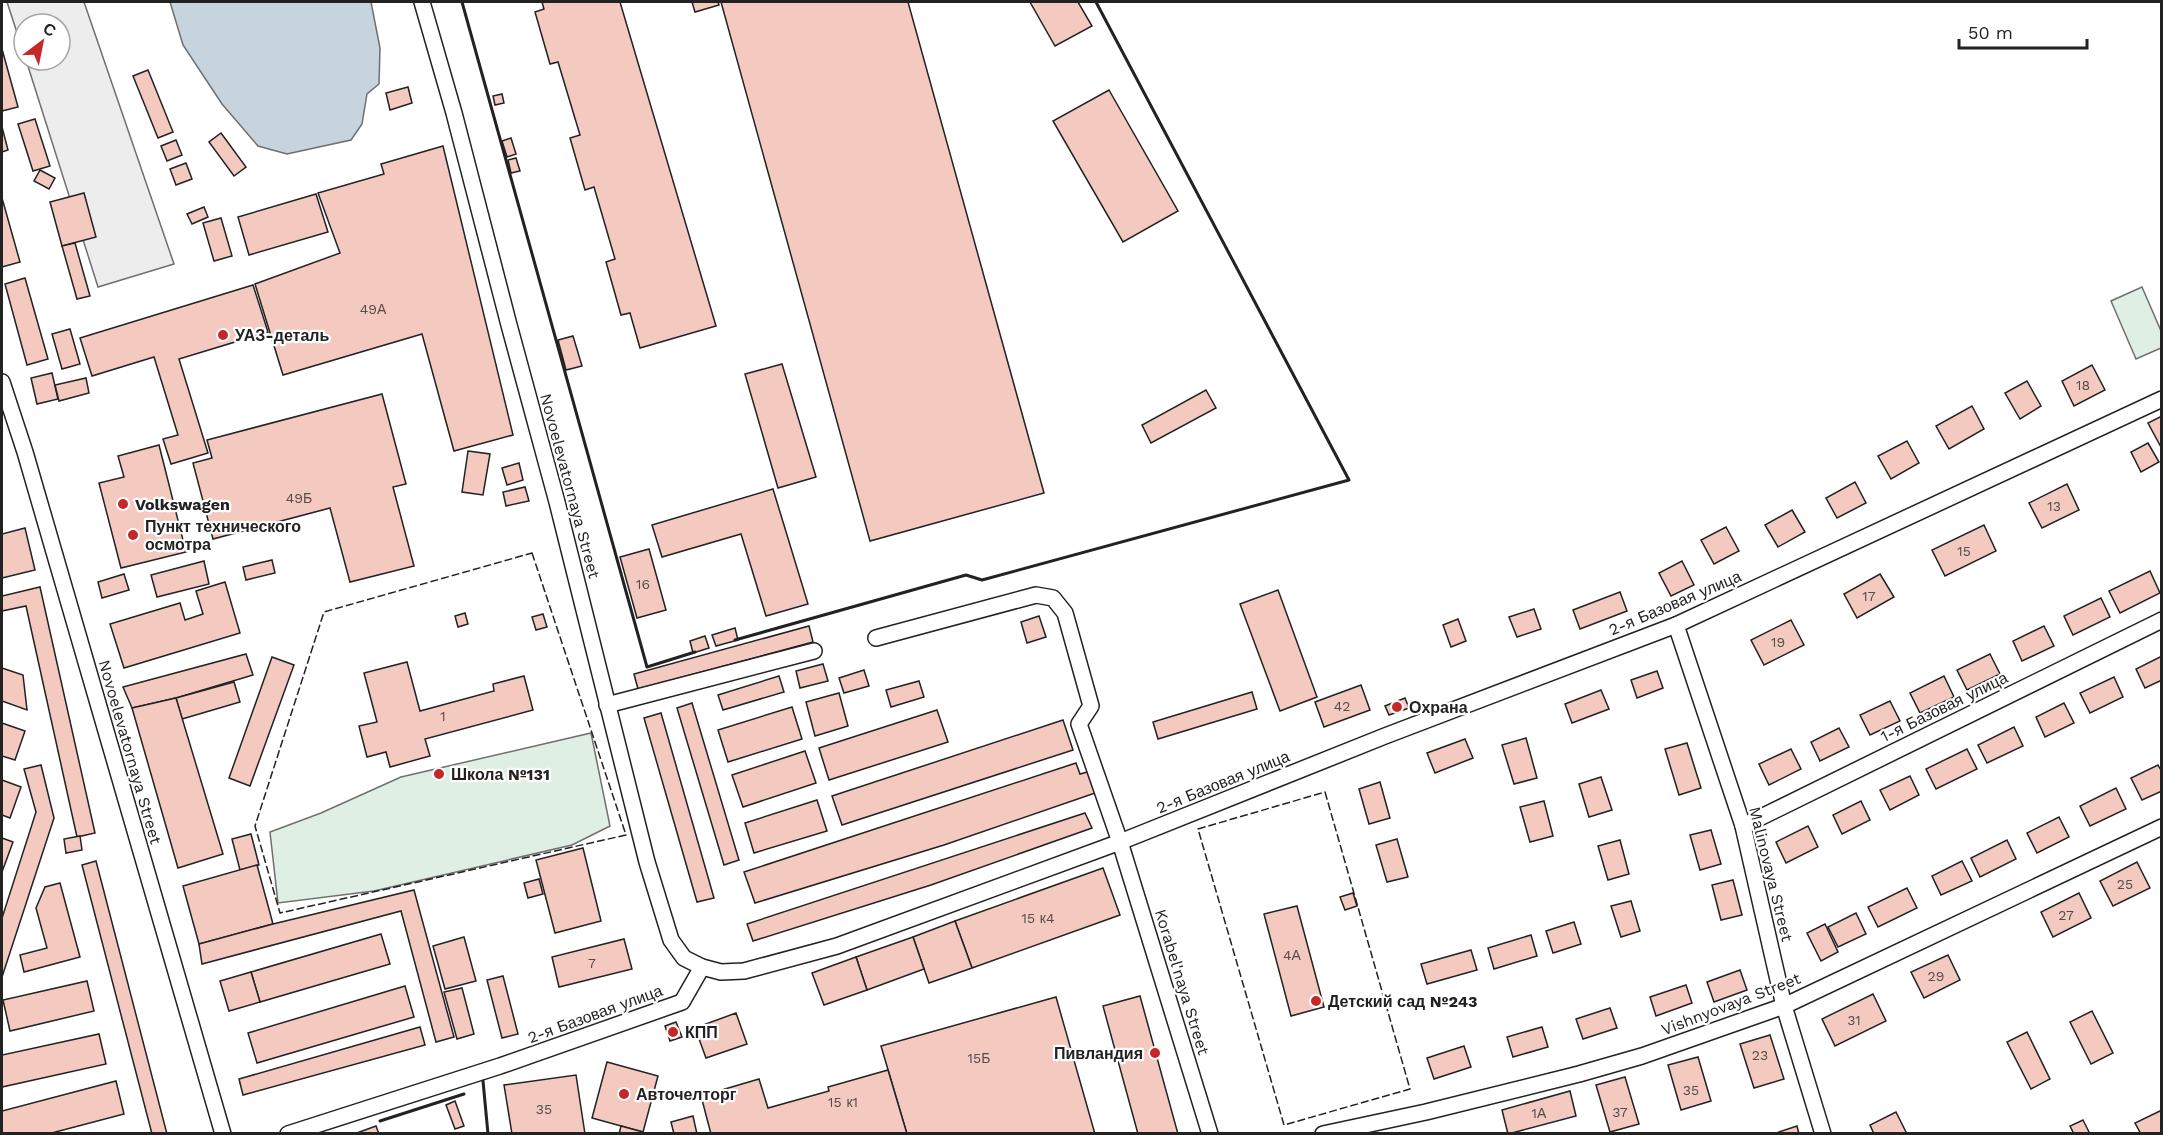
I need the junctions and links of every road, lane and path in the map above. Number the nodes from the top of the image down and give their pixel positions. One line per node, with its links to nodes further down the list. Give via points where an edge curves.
1 (422, 2): 8 (street, Novoelevatornaya Street, via 557,501)
2 (2, 382): 14 (street, Novoelevatornaya Street)
3 (2162, 399): 5 (street, 2-я Базовая улица)
4 (2162, 620): 9 (street, 1-я Базовая улица)
5 (1676, 625): 9 (street, Malinovaya Street); 11 (street, 2-я Базовая улица)
6 (876, 639): 11 (street, Korabel'naya Street, via 1036,595 1053,598 1065,613 1091,706 1079,724)
7 (814, 651): 8 (street)
8 (607, 705): 12 (street, Novoelevatornaya Street, via 671,940 684,958)
9 (1743, 826): 13 (street, Malinovaya Street)
10 (2162, 827): 13 (street, Vishnyovaya Street)
11 (1120, 842): 12 (street, 2-я Базовая улица, via 837,946 744,971); 16 (street, Korabel'naya Street)
12 (702, 968): 15 (street, 2-я Базовая улица, via 681,1002 500,1066)
13 (1784, 1006): 17 (street, Vishnyovaya Street, via 1579,1074); 18 (street, Malinovaya Street)
14 (223, 1134)
15 (288, 1134)
16 (1210, 1134)
17 (1323, 1134)
18 (1823, 1134)

